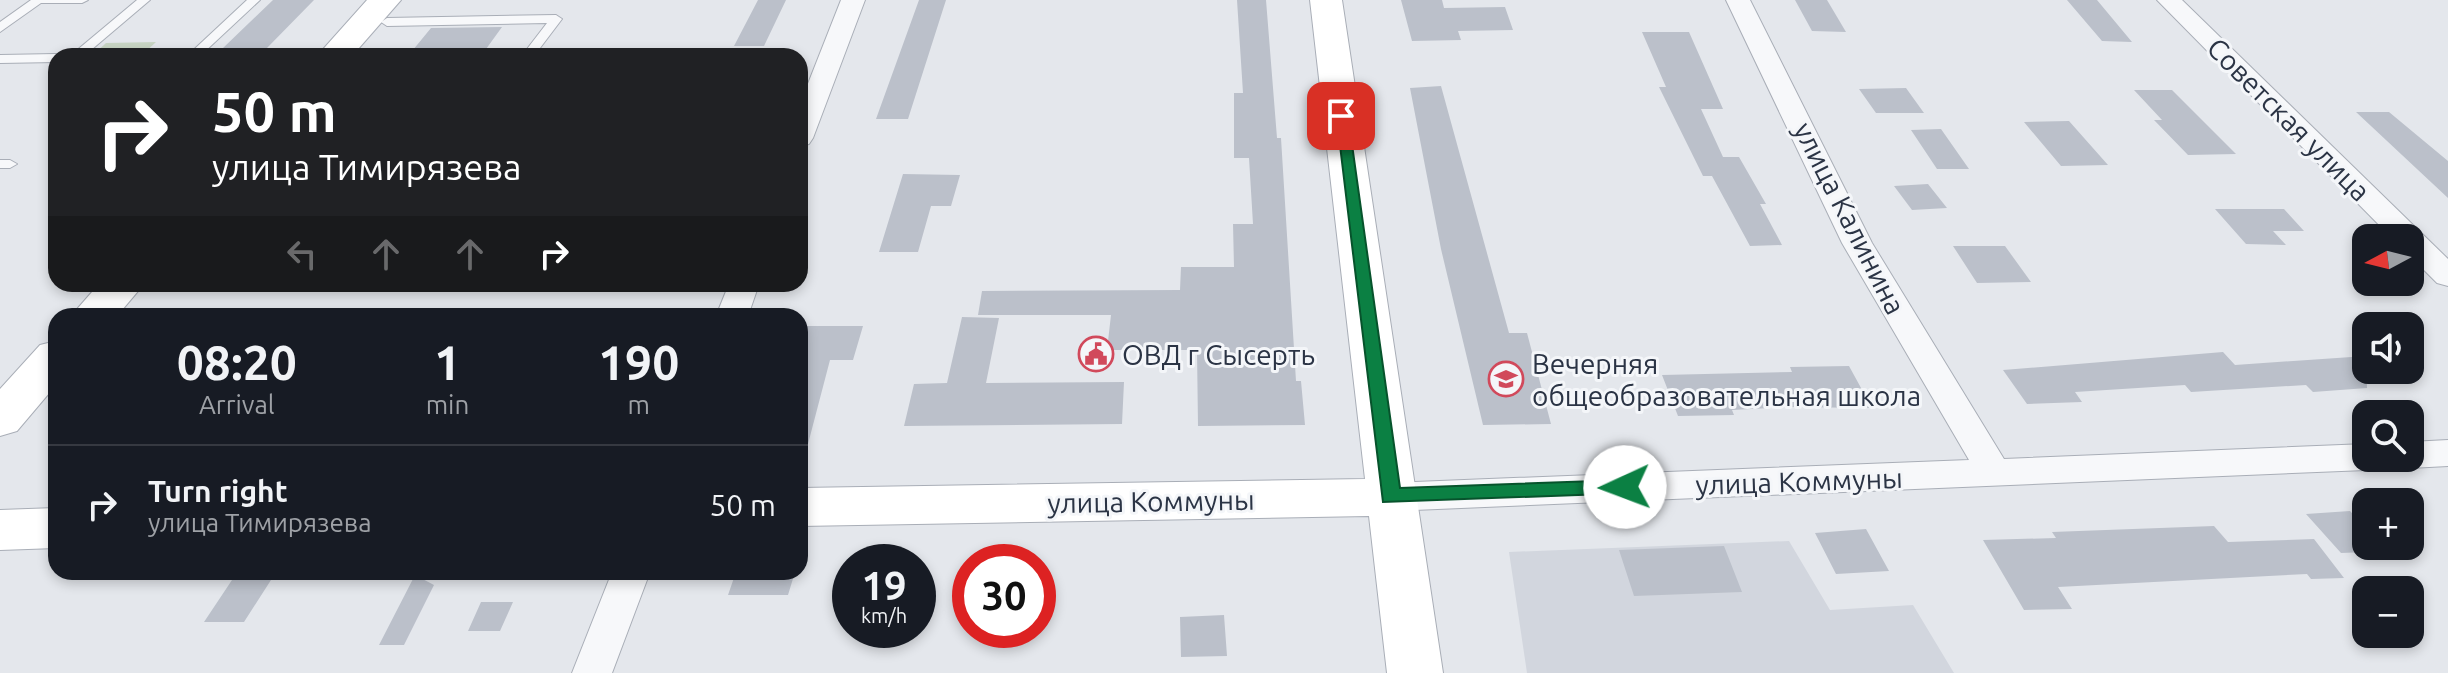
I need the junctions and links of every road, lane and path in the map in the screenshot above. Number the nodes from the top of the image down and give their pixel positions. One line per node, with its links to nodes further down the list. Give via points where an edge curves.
1 (37, 0): 2 (lane); 10 (lane)
2 (82, 0)
3 (144, 0): 11 (lane)
4 (254, 0): 12 (lane)
5 (853, 0): 17 (street)
6 (1326, 0): 29 (main road)
7 (1738, 0): 28 (street, улица Калинина, via 1857,243)
8 (2169, 0): 18 (street, Советская улица)
9 (386, 11): 13 (main road); 14 (lane, via 556,19)
10 (0, 28)
11 (86, 48)
12 (202, 48)
13 (343, 48)
14 (534, 48)
15 (48, 58): 16 (lane)
16 (0, 59)
17 (808, 95)
18 (2396, 224)
19 (2424, 252): 20 (street, Советская улица)
20 (2448, 276)
21 (116, 292): 22 (main road)
22 (100, 308)
23 (48, 365): 24 (main road)
24 (0, 419)
25 (2448, 453): 26 (street)
26 (2424, 454)
27 (2352, 458): 28 (street, улица Коммуны)
28 (1995, 473): 29 (street, улица Коммуны)
29 (1390, 497): 30 (main road, улица Коммуны); 35 (main road)
30 (808, 507)
31 (48, 528): 32 (main road)
32 (0, 530)
33 (628, 580): 34 (street)
34 (592, 673)
35 (1415, 673)

